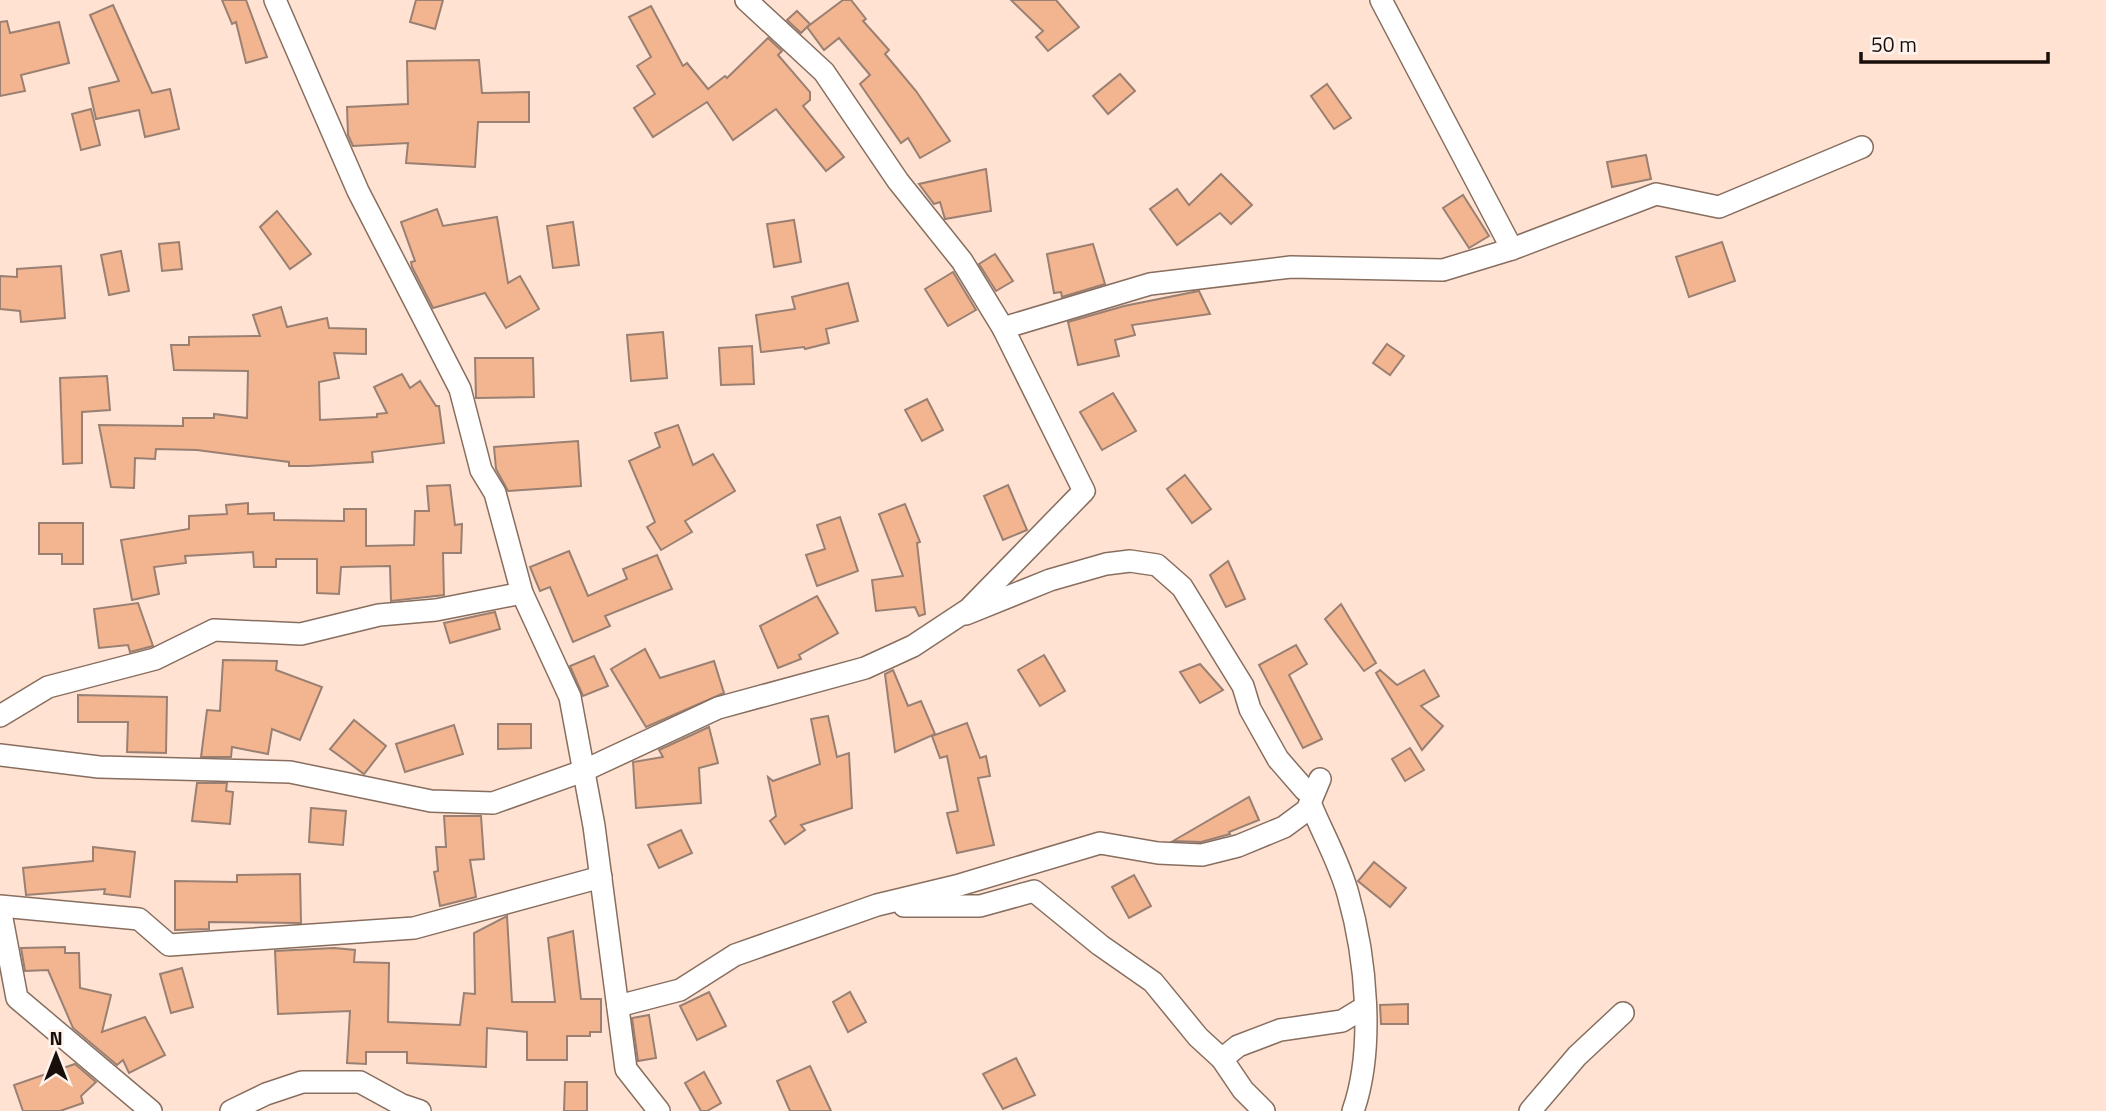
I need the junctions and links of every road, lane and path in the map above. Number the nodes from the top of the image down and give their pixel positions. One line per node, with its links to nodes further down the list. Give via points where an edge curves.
1 (275, 0): 7 (street, via 363,202 460,389)
2 (746, 0): 6 (street, via 824,72 898,181 962,261)
3 (1381, 0): 5 (street)
4 (1862, 147): 5 (street, via 1718,207 1656,194)
5 (1512, 249): 6 (street, via 1443,270 1291,267 1150,284)
6 (1003, 328): 8 (street, via 1084,491)
7 (522, 593): 9 (street, via 436,610 379,615 301,634 214,630 155,659 48,687); 11 (street, via 570,698)
8 (958, 617): 11 (street, via 913,646 865,668 718,708); 12 (street, via 1050,580 1106,564 1157,565 1182,587 1242,686 1278,759)
9 (0, 716)
10 (0, 755): 11 (street, via 99,767 290,772 431,800 493,803)
11 (583, 771): 13 (street)
12 (1312, 791): 14 (street, via 1283,827 1238,846 1202,855 1100,843); 17 (street, via 1348,892)
13 (601, 877): 15 (street, via 414,929 169,945 139,919); 16 (street)
14 (877, 905): 16 (street, via 735,956 680,990); 19 (street, via 980,906 1034,891 1153,982)
15 (0, 907): 20 (street, via 17,998)
16 (618, 1006): 23 (street, via 626,1069)
17 (1366, 1007): 19 (street, via 1342,1021 1280,1030 1238,1046); 25 (street, via 1360,1091)
18 (1623, 1013): 26 (street, via 1577,1056)
19 (1222, 1059): 24 (street, via 1242,1090)
20 (151, 1111)
21 (230, 1111): 22 (street, via 302,1082 360,1082)
22 (420, 1111)
23 (659, 1111)
24 (1264, 1111)
25 (1353, 1111)
26 (1530, 1111)

